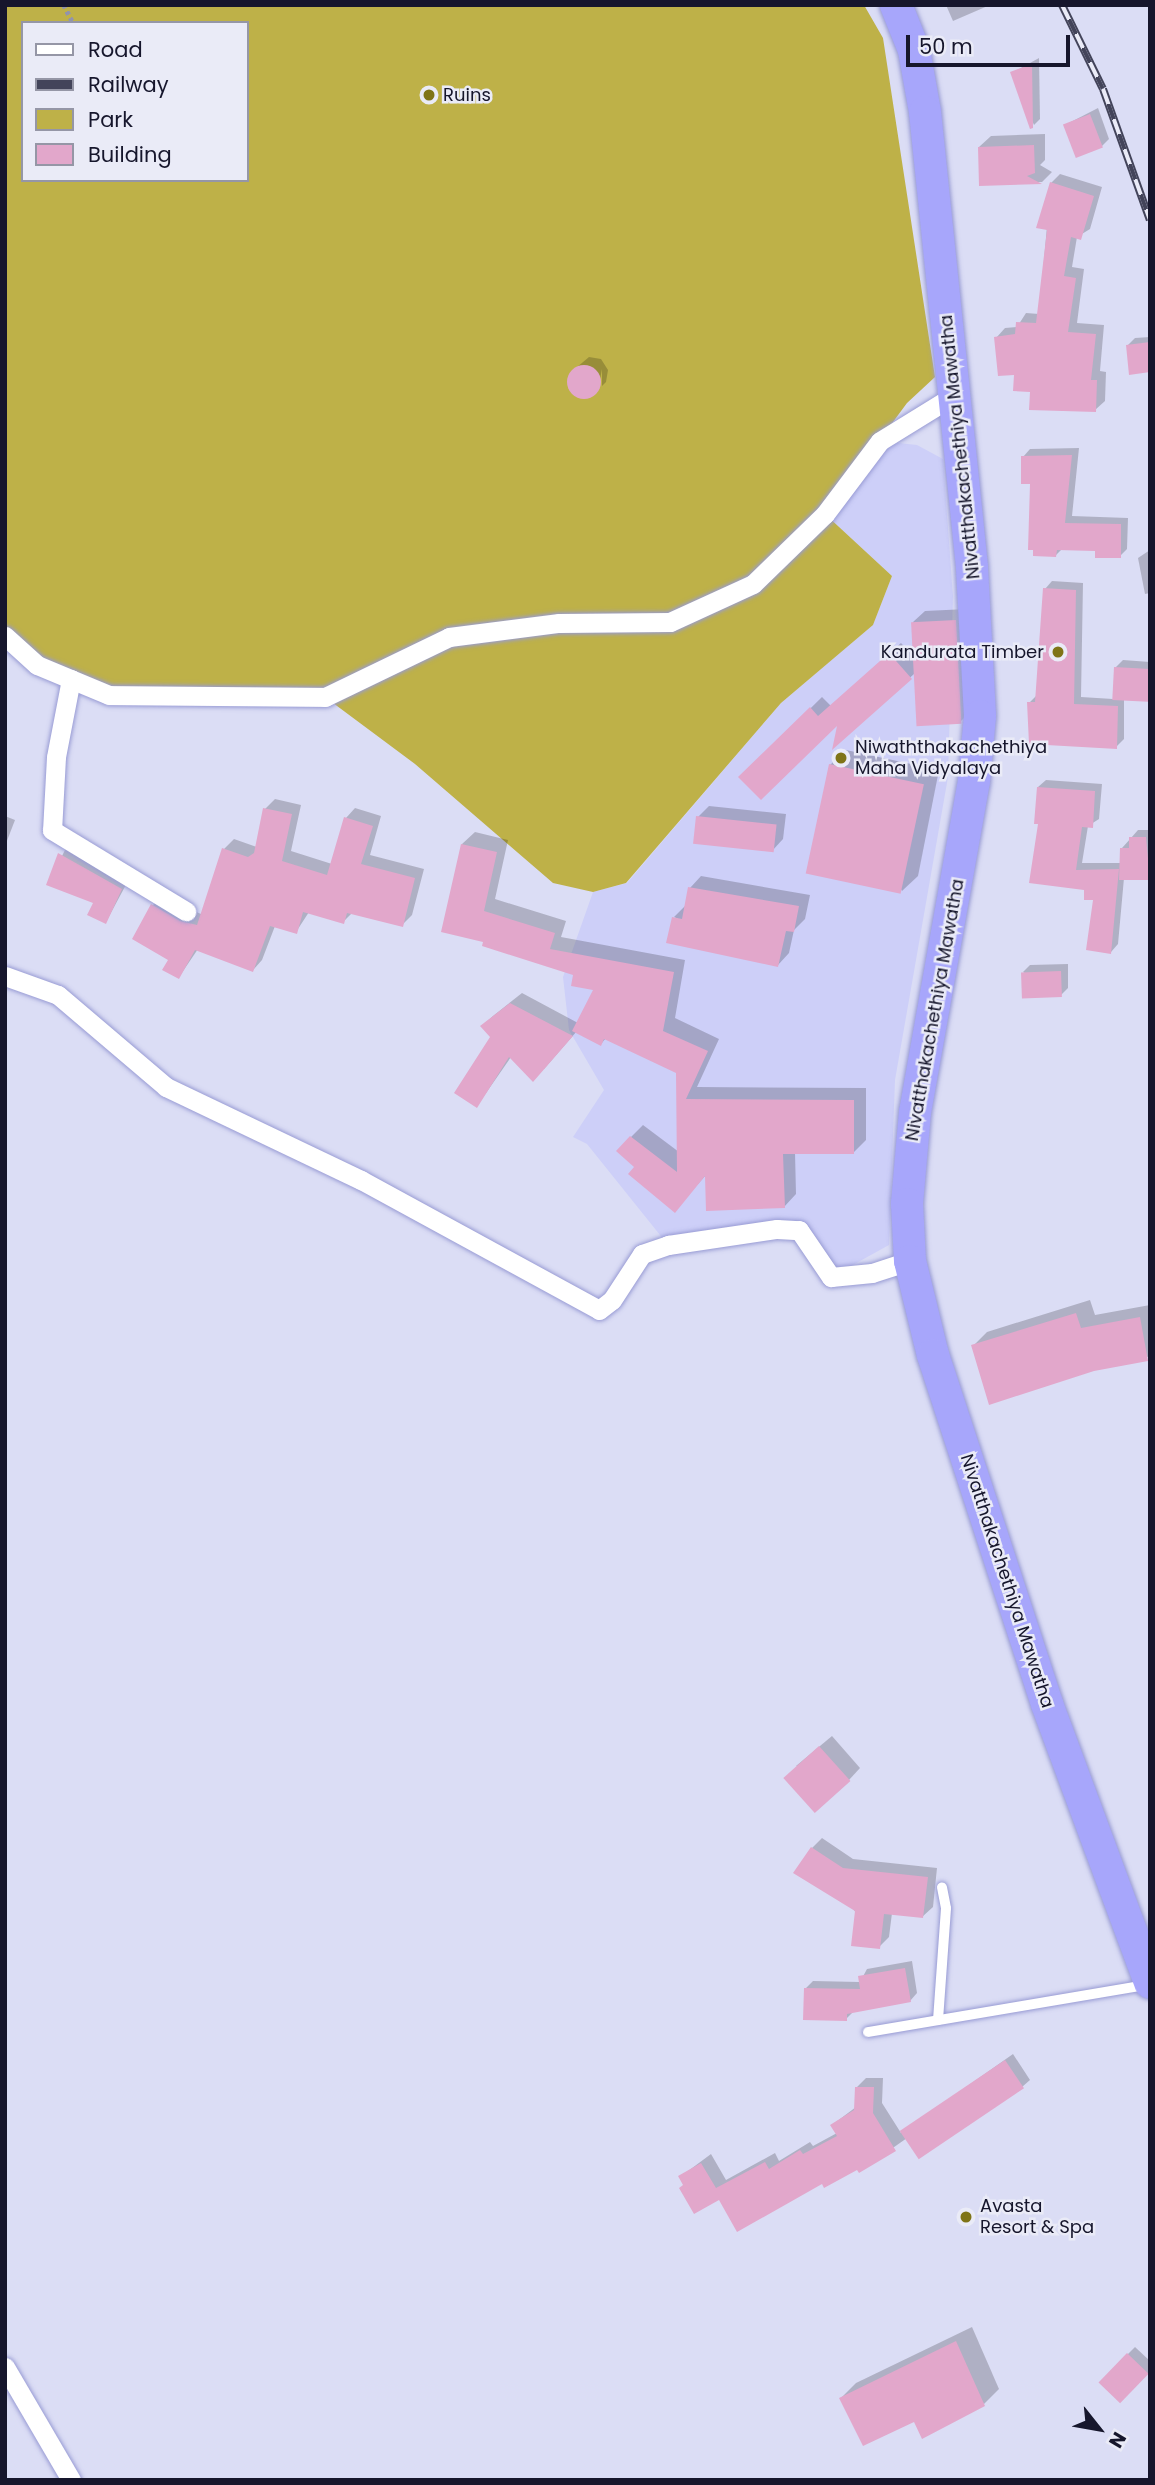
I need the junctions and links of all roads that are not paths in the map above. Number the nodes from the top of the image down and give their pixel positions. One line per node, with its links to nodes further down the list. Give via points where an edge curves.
1 (897, 5): 2 (highway, Nivatthakachethiya Mawatha, via 921,81)
2 (956, 394): 4 (street, via 880,442 825,514 753,584 670,622 559,623 449,637 325,697 109,695); 7 (highway, Nivatthakachethiya Mawatha, via 978,643 979,716 974,781 915,1112 907,1204)
3 (5, 636): 4 (street, via 37,665)
4 (71, 679): 5 (street, via 56,757 52,830)
5 (186, 911)
6 (5, 976): 7 (street, via 58,995 166,1087 361,1181 599,1310 612,1300 642,1254 668,1245 788,1229 799,1230 831,1278 872,1273)
7 (910, 1261): 9 (highway, Nivatthakachethiya Mawatha, via 933,1355 1021,1627)
8 (942, 1887): 10 (lane, via 946,1908)
9 (1150, 1984): 10 (lane)
10 (937, 2020): 11 (lane)
11 (868, 2032)
12 (5, 2367): 13 (street)
13 (71, 2480)

